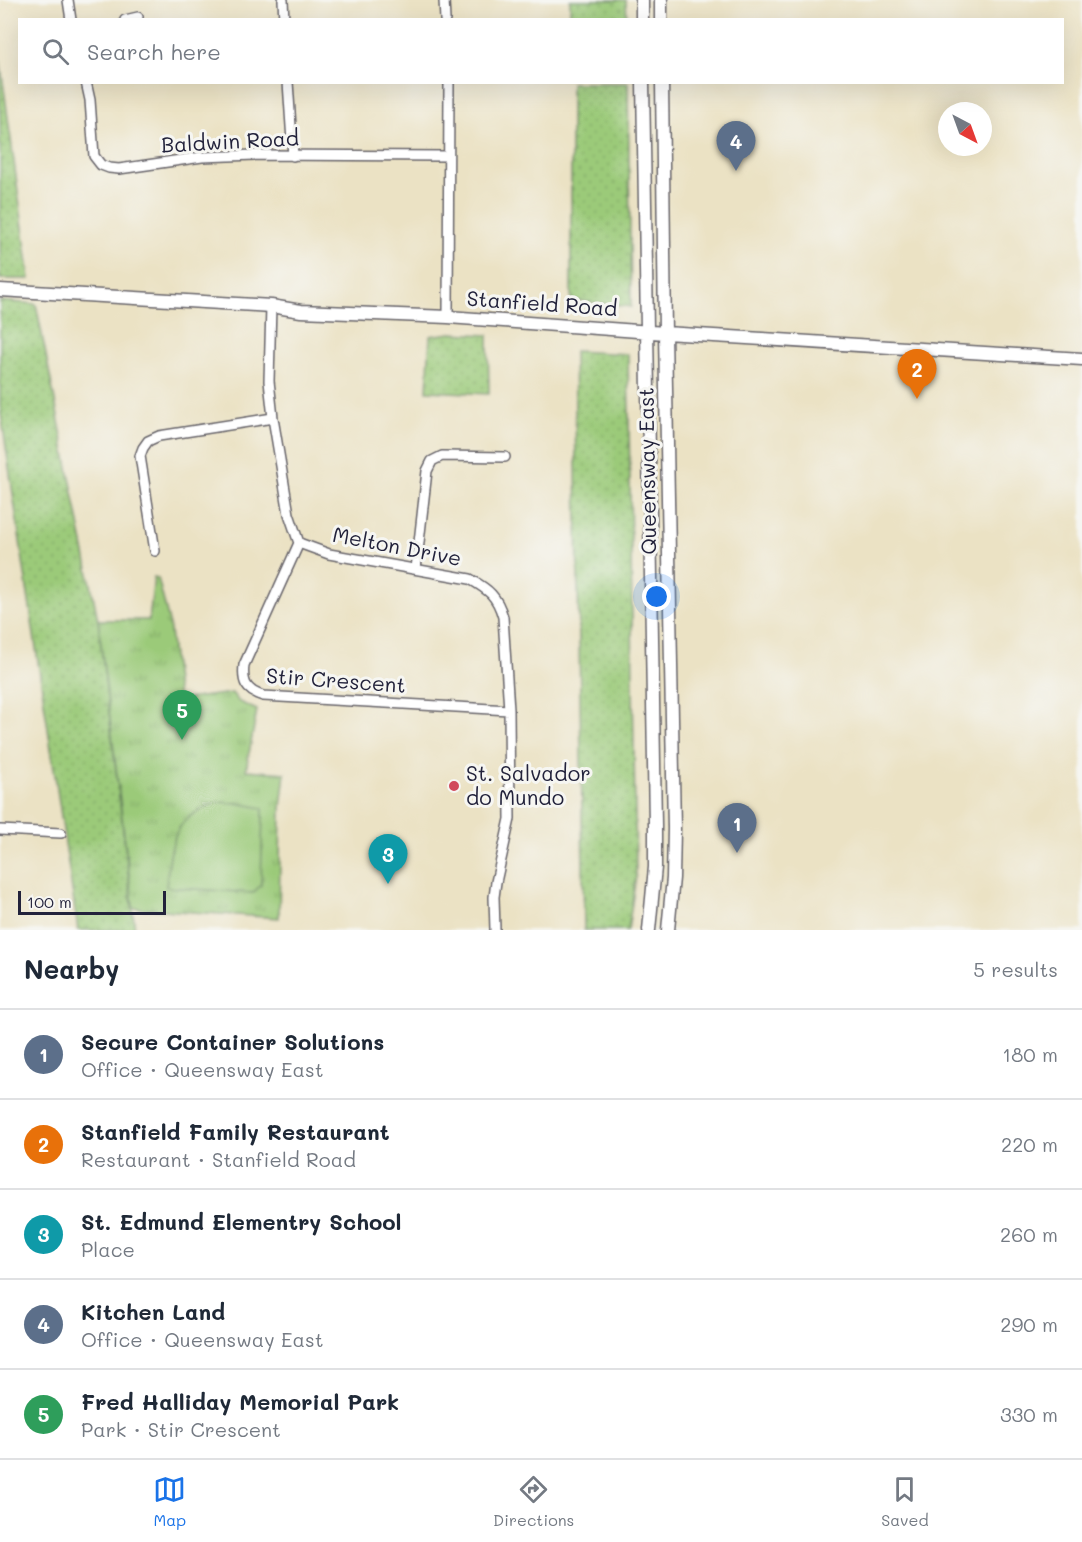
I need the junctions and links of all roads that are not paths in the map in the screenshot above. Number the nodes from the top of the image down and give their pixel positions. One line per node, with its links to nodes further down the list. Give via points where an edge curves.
1 (68, 0): 6 (street)
2 (283, 0): 7 (street)
3 (444, 0): 8 (street)
4 (642, 0): 9 (main road)
5 (661, 0): 10 (main road)
6 (70, 18)
7 (284, 18)
8 (445, 18)
9 (642, 18)
10 (661, 18)
11 (86, 84): 16 (street, Baldwin Road, via 92,150 101,165 109,168 202,157)
12 (288, 84): 16 (street)
13 (449, 84): 17 (street)
14 (643, 84): 21 (main road, Queensway East)
15 (662, 84): 22 (main road, Queensway East)
16 (292, 156): 17 (street, Baldwin Road)
17 (448, 156): 20 (street)
18 (0, 290): 19 (main road, Stanfield Road)
19 (271, 306): 20 (main road, Stanfield Road, via 301,311); 24 (street, via 269,381)
20 (448, 317): 21 (main road, Stanfield Road)
21 (647, 331): 22 (main road, Stanfield Road); 33 (main road, Queensway East, via 655,825)
22 (665, 333): 23 (main road, Stanfield Road); 34 (main road, Queensway East, via 674,829)
23 (1082, 359)
24 (273, 418): 26 (street, via 289,514); 27 (street, via 148,441 140,456)
25 (505, 457): 28 (street, via 442,456 430,463)
26 (298, 543): 28 (street, Melton Drive, via 329,554); 29 (street, Stir Crescent, via 244,665 244,681 250,689 263,696)
27 (155, 551)
28 (416, 569): 29 (street, Melton Drive, via 470,579 495,596 503,617)
29 (509, 710): 32 (street, Melton Drive, via 510,819 496,882)
30 (0, 830): 31 (street)
31 (61, 834)
32 (495, 930)
33 (650, 930)
34 (668, 930)

